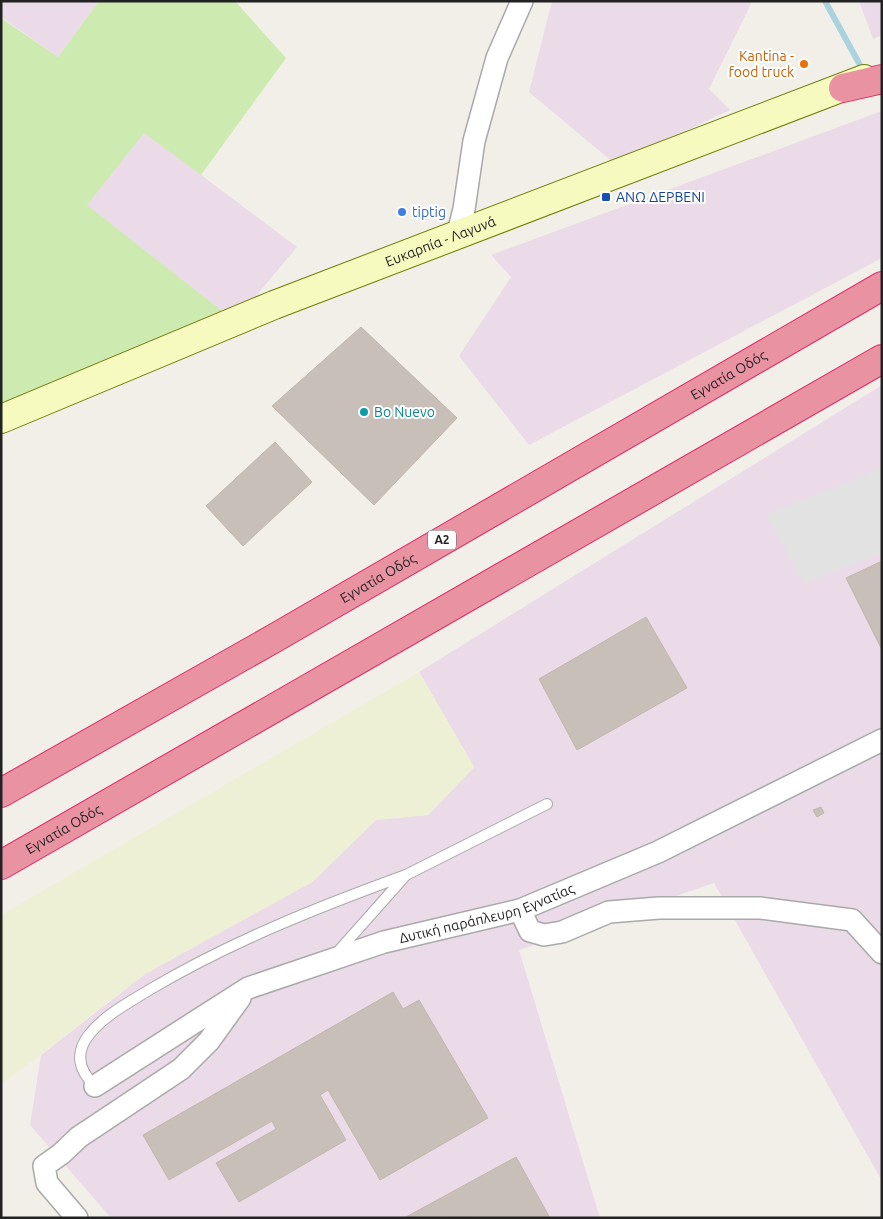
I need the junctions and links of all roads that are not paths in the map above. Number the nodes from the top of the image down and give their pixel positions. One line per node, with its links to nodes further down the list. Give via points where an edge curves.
1 (522, 1): 5 (street, via 497,58 474,142 464,209)
2 (882, 72): 4 (street, Ευκαρπία - Λαγυνά)
3 (882, 79): 4 (highway)
4 (843, 88): 5 (street, Ευκαρπία - Λαγυνά)
5 (456, 237): 8 (street, Ευκαρπία - Λαγυνά, via 274,305)
6 (882, 286): 10 (highway, Εγνατία Οδός / Α2)
7 (882, 359): 12 (highway, Εγνατία Οδός)
8 (1, 419)
9 (882, 740): 14 (street, Δυτική παράπλευρη Εγνατίας, via 658,852)
10 (1, 793)
11 (547, 804): 13 (lane)
12 (1, 865)
13 (406, 875): 16 (lane); 18 (lane, via 286,920 168,979 118,1009 88,1036 80,1055 82,1074)
14 (520, 910): 15 (street, via 530,931 544,935 562,932 609,912 659,908 760,908 852,920); 16 (street, Δυτική παράπλευρη Εγνατίας, via 384,942)
15 (882, 953)
16 (331, 959): 17 (street, Δυτική παράπλευρη Εγνατίας)
17 (248, 988): 18 (street, Δυτική παράπλευρη Εγνατίας); 19 (street, via 209,1042 181,1068 79,1137 44,1166 48,1183)
18 (95, 1086)
19 (77, 1218)

